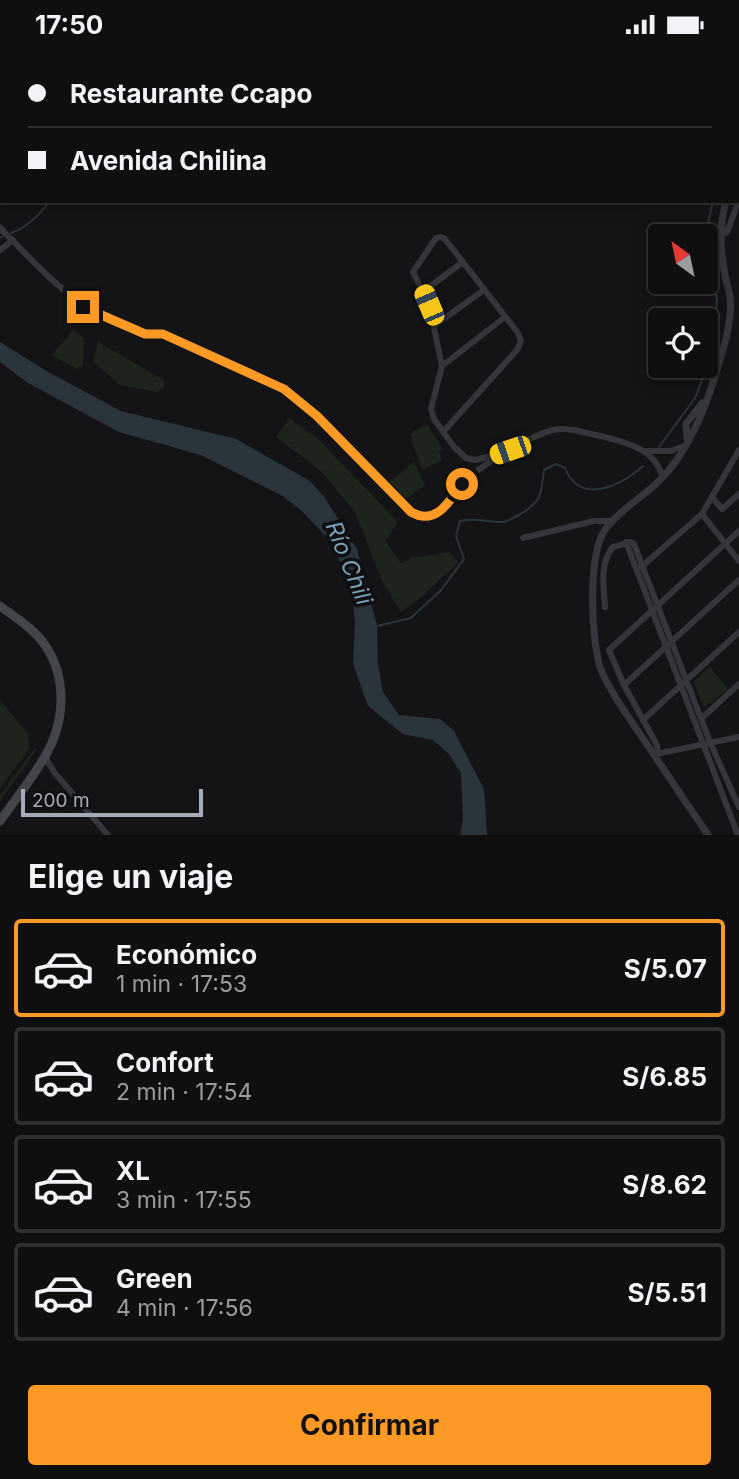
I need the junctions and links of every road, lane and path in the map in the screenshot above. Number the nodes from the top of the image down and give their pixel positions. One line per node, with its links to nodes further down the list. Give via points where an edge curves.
1 (726, 203): 4 (street)
2 (738, 203): 4 (street, via 727,232)
3 (6, 234): 5 (street); 14 (street, via 83,307 284,389 420,517 441,510 475,471)
4 (720, 235): 13 (street, via 730,295 729,326 707,397)
5 (0, 250)
6 (463, 262): 7 (street); 8 (street); 8 (street, via 444,237 438,237 413,272)
7 (484, 290): 9 (street); 10 (street)
8 (424, 291): 10 (street)
9 (505, 317): 11 (street); 12 (street, via 520,337 520,346)
10 (435, 325): 11 (street)
11 (442, 366): 12 (street, via 431,409)
12 (443, 432): 14 (street, via 466,458 475,460)
13 (685, 443): 16 (street, via 658,453); 17 (street)
14 (510, 450): 16 (street, via 562,428)
15 (739, 450): 19 (street)
16 (646, 451): 17 (street, via 658,462)
17 (662, 478): 21 (street)
18 (739, 494): 19 (street, via 722,509)
19 (712, 497): 20 (street)
20 (702, 514): 24 (street); 26 (street)
21 (613, 521): 23 (street, via 594,521); 41 (street, via 597,546 594,561 596,650 611,690)
22 (739, 531): 24 (street)
23 (523, 538)
24 (724, 544): 25 (street); 30 (street)
25 (739, 561)
26 (640, 568): 29 (street, via 634,544 613,547 603,574); 30 (street)
27 (739, 580): 32 (street)
28 (0, 606): 42 (main road, via 44,644 61,679 58,722)
29 (605, 607)
30 (655, 608): 32 (street); 35 (street, via 609,650)
31 (739, 632): 33 (street)
32 (669, 644): 33 (street); 35 (street); 36 (street)
33 (687, 680): 36 (street); 37 (street)
34 (739, 684): 37 (street)
35 (624, 685): 38 (street)
36 (681, 685): 38 (street); 40 (street)
37 (702, 718): 40 (street)
38 (643, 720): 41 (street, via 657,745)
39 (738, 736): 40 (street)
40 (707, 743): 41 (street); 43 (street); 47 (street)
41 (656, 754): 46 (street)
42 (45, 757): 44 (main road); 45 (street)
43 (739, 807)
44 (0, 821)
45 (108, 835)
46 (708, 835)
47 (738, 835)

